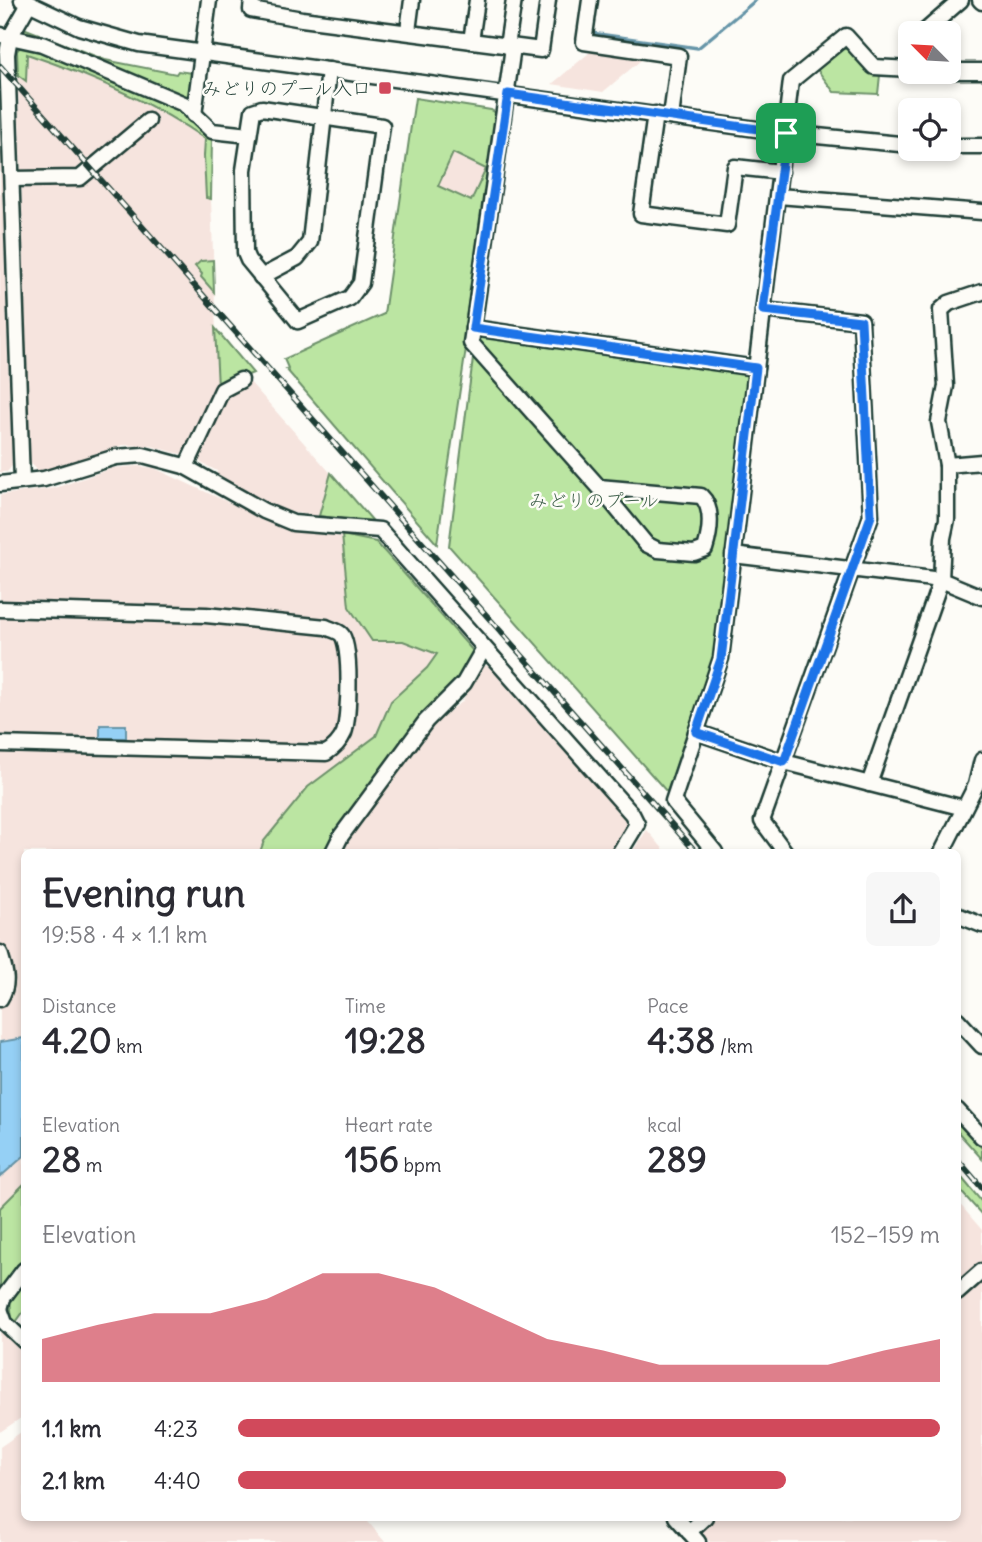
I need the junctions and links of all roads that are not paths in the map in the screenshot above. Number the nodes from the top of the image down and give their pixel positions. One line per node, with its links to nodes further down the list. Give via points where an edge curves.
1 (209, 0): 15 (street)
2 (253, 0): 11 (street, via 251,10)
3 (412, 0): 11 (street)
4 (477, 0): 13 (street)
5 (514, 0): 14 (street)
6 (548, 0): 14 (street, via 541,50)
7 (590, 0): 24 (street, via 584,42 679,56)
8 (961, 0): 10 (street)
9 (25, 2): 12 (street); 15 (street, via 117,39)
10 (937, 21)
11 (408, 32): 13 (street)
12 (5, 36): 22 (street, via 42,44 184,104); 32 (street)
13 (471, 41): 14 (street)
14 (510, 46): 20 (street)
15 (203, 53): 17 (street); 22 (street)
16 (898, 68): 26 (street, via 874,67 846,36 791,81)
17 (329, 70): 20 (street); 23 (street)
18 (961, 71): 19 (street)
19 (982, 71)
20 (508, 94): 21 (street); 38 (street)
21 (655, 114): 24 (street); 31 (street, via 641,214 727,225 735,167)
22 (194, 115): 27 (street, via 212,131)
23 (323, 117): 27 (street, via 262,108 253,111); 35 (street, via 310,242 298,258); 35 (street, via 382,126 361,283 350,298 298,321)
24 (671, 117): 26 (street)
25 (148, 121): 32 (street, via 80,178)
26 (786, 133): 28 (street); 31 (street)
27 (249, 135): 35 (street, via 244,170 245,253)
28 (898, 144)
29 (961, 146): 30 (street)
30 (982, 146)
31 (781, 172): 33 (street)
32 (12, 179): 44 (street)
33 (778, 196): 34 (street); 37 (street)
34 (982, 212)
35 (261, 277)
36 (982, 292): 42 (street, via 941,310 946,386 939,422)
37 (763, 310): 39 (street); 48 (street, via 861,321 871,516)
38 (473, 328): 39 (street); 46 (street, via 471,343)
39 (756, 368): 47 (street)
40 (242, 380): 43 (street, via 222,390)
41 (982, 462): 42 (street)
42 (947, 465): 49 (street)
43 (187, 467): 44 (street, via 159,458 116,457 44,479); 52 (street, via 293,523 380,530)
44 (22, 481): 45 (street)
45 (0, 484)
46 (599, 487): 46 (street, via 701,496 709,509 705,549 694,553 651,548)
47 (733, 555): 48 (street); 53 (street, via 721,659)
48 (852, 569): 49 (street); 56 (street)
49 (941, 580): 50 (street); 57 (street)
50 (982, 597)
51 (0, 610): 54 (street, via 205,615 326,627 341,634 346,643 348,709 344,732 326,753)
52 (484, 648): 59 (street, via 464,683 426,721); 60 (street, via 632,814 637,824)
53 (696, 732): 56 (street); 61 (street, via 673,801)
54 (0, 744)
55 (982, 760): 58 (street)
56 (784, 762): 57 (street); 62 (street, via 762,821)
57 (869, 784): 58 (street)
58 (964, 808): 63 (street)
59 (334, 849)
60 (622, 849)
61 (712, 849)
62 (783, 849)
63 (944, 849)
64 (961, 917): 65 (street)
65 (982, 925)
66 (0, 953): 67 (street, via 7,976)
67 (0, 999)
68 (961, 1023): 69 (street)
69 (982, 1046)
70 (961, 1114): 71 (street)
71 (982, 1138)
72 (982, 1271): 74 (street)
73 (21, 1274): 75 (street)
74 (961, 1289)
75 (0, 1309): 76 (street, via 5,1323)
76 (21, 1338)
77 (679, 1521): 79 (street)
78 (703, 1521): 79 (street)
79 (693, 1537)

